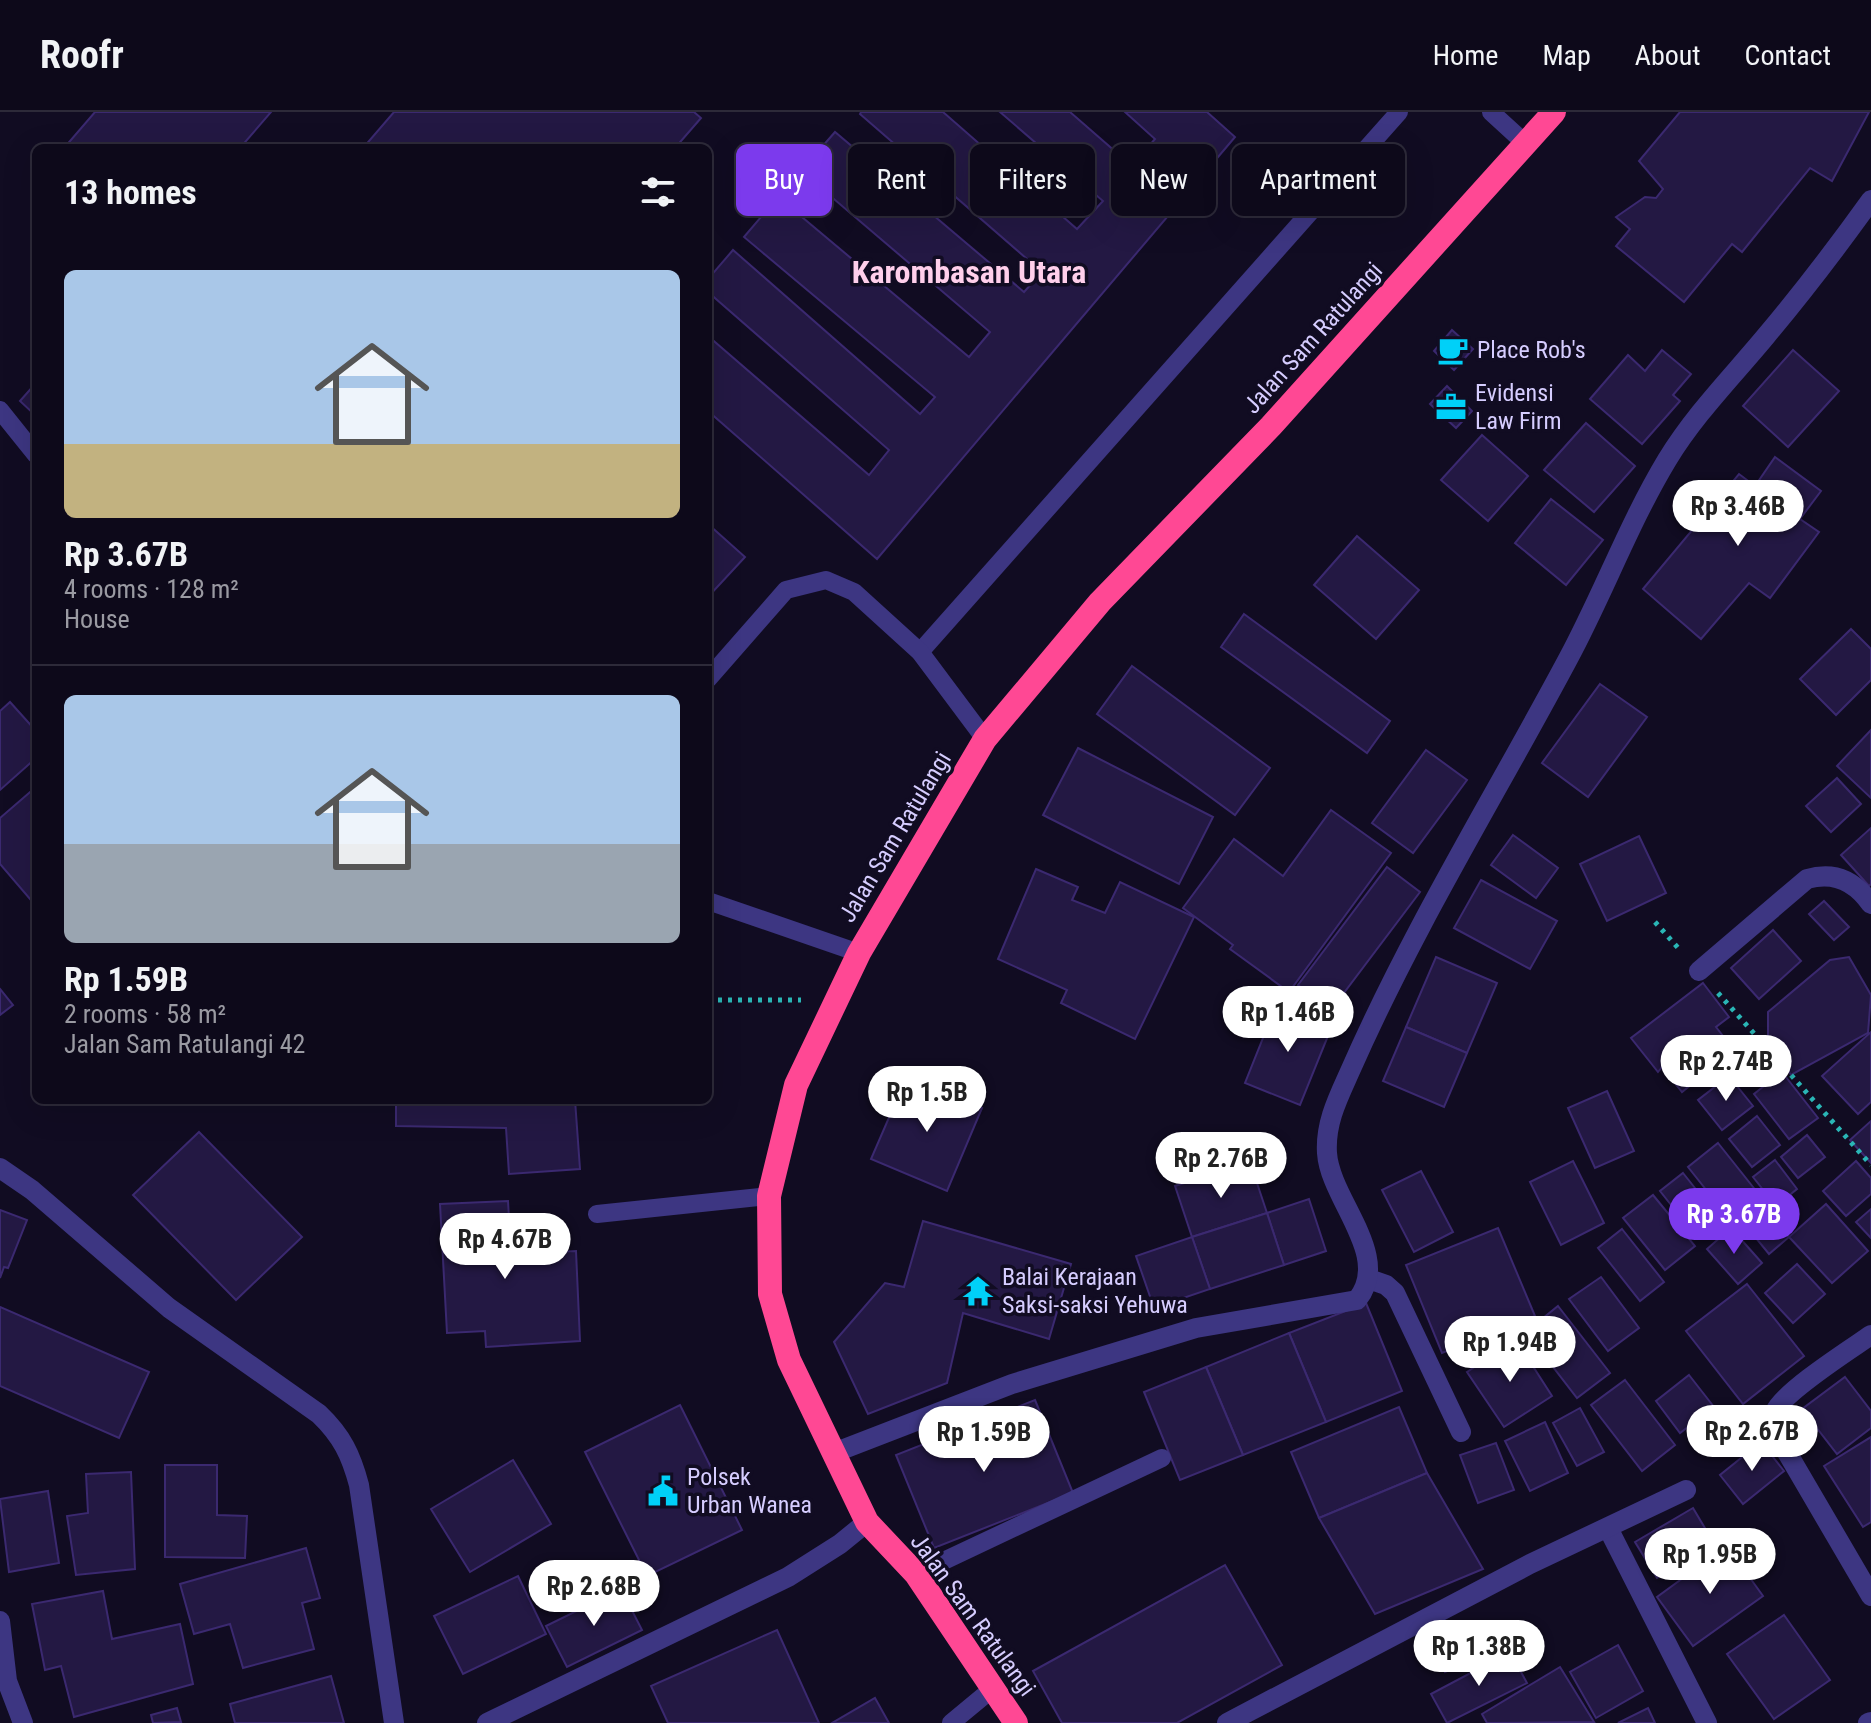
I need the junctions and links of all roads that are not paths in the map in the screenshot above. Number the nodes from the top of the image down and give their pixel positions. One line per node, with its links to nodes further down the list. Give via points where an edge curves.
1 (1399, 112): 8 (lane)
2 (1491, 112): 4 (lane)
3 (1554, 112): 4 (highway, Jalan Sam Ratulangi)
4 (1527, 145): 10 (highway, Jalan Sam Ratulangi, via 1271,426 1100,602)
5 (1871, 200): 18 (street, via 1767,336 1700,410 1666,460 1568,659 1478,815 1382,999 1332,1111 1327,1136 1331,1180 1359,1233)
6 (0, 410): 7 (lane)
7 (32, 450)
8 (920, 652): 9 (lane, via 854,592 826,580 786,590); 10 (lane)
9 (712, 674)
10 (985, 739): 13 (highway, Jalan Sam Ratulangi)
11 (712, 902): 13 (lane)
12 (1871, 904): 14 (street, via 1842,877 1823,874 1807,879)
13 (859, 953): 16 (highway, Jalan Sam Ratulangi, via 796,1085)
14 (1699, 971)
15 (0, 1168): 31 (street, via 169,1308 338,1432 359,1485)
16 (769, 1196): 17 (lane); 21 (highway, Jalan Sam Ratulangi, via 770,1294 804,1399)
17 (597, 1214)
18 (1369, 1279): 20 (street, via 1395,1293); 21 (street, via 1357,1300 1196,1328 1012,1384)
19 (1871, 1335): 27 (street, via 1791,1393 1773,1421)
20 (1461, 1432)
21 (836, 1452): 24 (highway, Jalan Sam Ratulangi)
22 (1162, 1458): 26 (lane)
23 (1686, 1490): 25 (street)
24 (867, 1522): 26 (highway, Jalan Sam Ratulangi); 32 (street, via 788,1577)
25 (1608, 1528): 35 (street); 36 (street)
26 (916, 1574): 29 (highway, Jalan Sam Ratulangi)
27 (1871, 1596)
28 (0, 1621): 30 (street, via 7,1681)
29 (992, 1689): 33 (lane); 34 (highway, Jalan Sam Ratulangi)
30 (23, 1723)
31 (394, 1723)
32 (487, 1723)
33 (951, 1723)
34 (1016, 1723)
35 (1227, 1723)
36 (1707, 1723)

